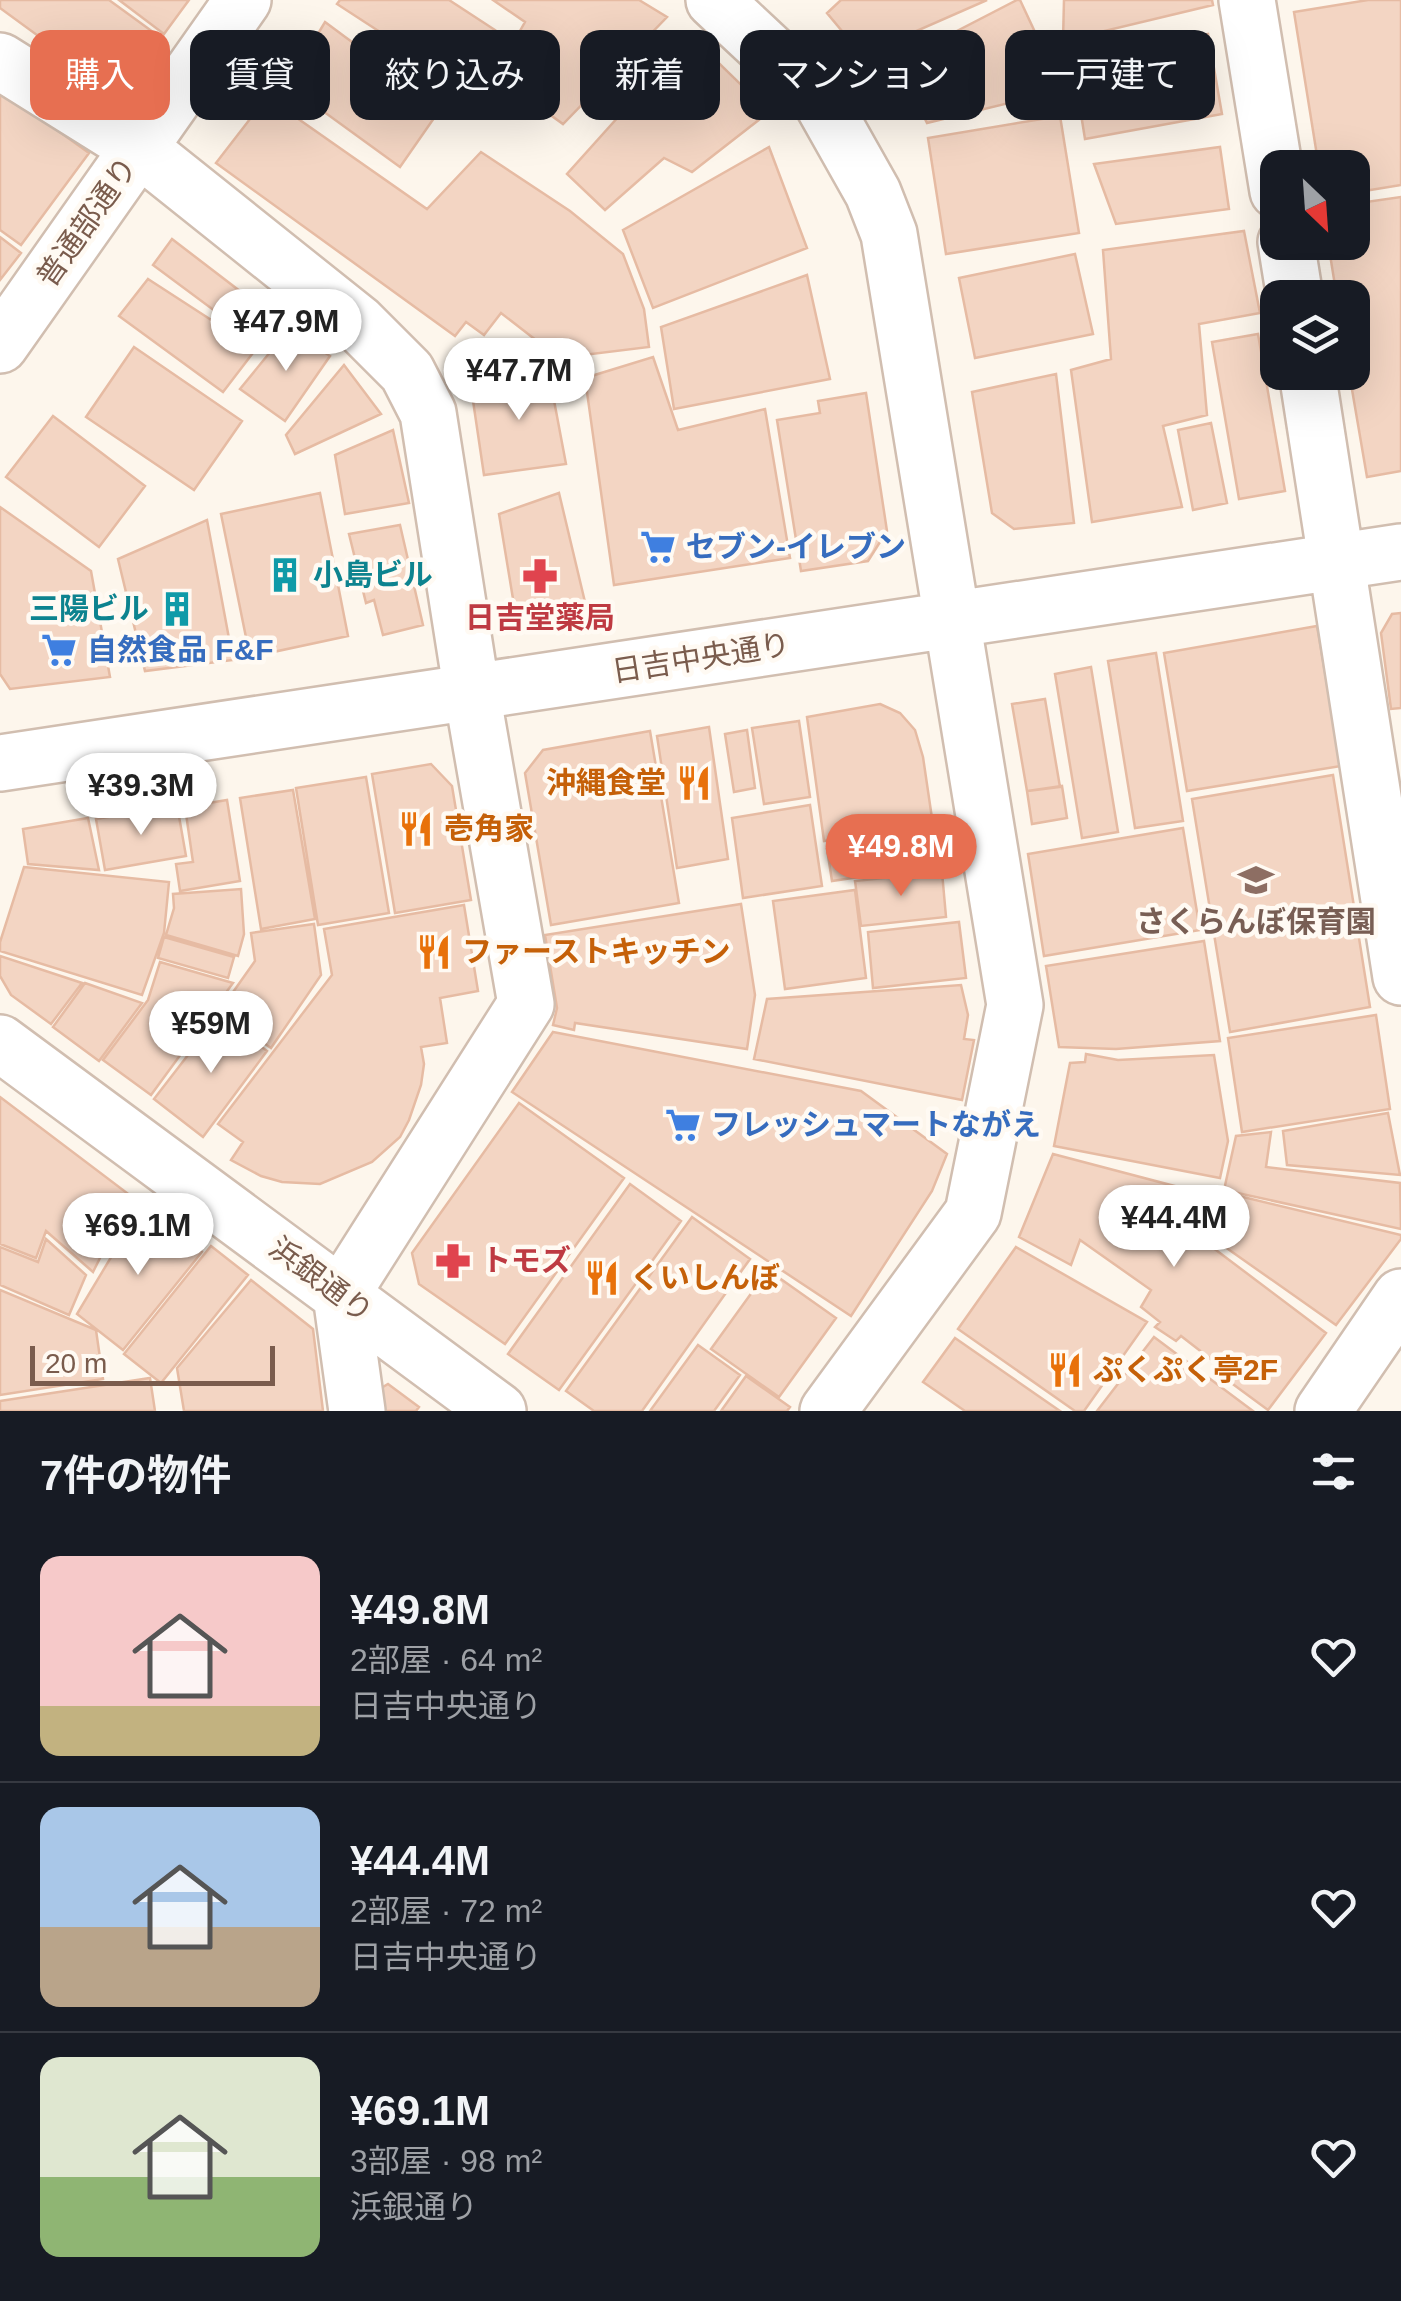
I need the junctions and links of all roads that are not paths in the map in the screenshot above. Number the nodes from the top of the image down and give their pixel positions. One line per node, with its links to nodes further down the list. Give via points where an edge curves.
1 (243, 0): 5 (street, 普通部通り)
2 (714, 0): 11 (street, via 820,99 874,193 889,234)
3 (1246, 0): 6 (street)
4 (0, 61): 5 (street)
5 (139, 148): 7 (street, 普通部通り); 12 (street, via 358,324 406,372 428,413)
6 (1271, 150)
7 (0, 345)
8 (1310, 390): 10 (street)
9 (1401, 552): 10 (street, 日吉中央通り)
10 (1338, 561): 11 (street, 日吉中央通り); 14 (street)
11 (952, 619): 12 (street, 日吉中央通り); 20 (street, via 1015,1005 974,1213)
12 (472, 693): 13 (street, 日吉中央通り); 16 (street, via 526,1004)
13 (0, 763)
14 (1401, 977)
15 (0, 1042): 16 (street, 浜銀通り)
16 (341, 1295): 18 (street); 19 (street, 浜銀通り)
17 (1401, 1297): 21 (street)
18 (357, 1411)
19 (498, 1411)
20 (828, 1411)
21 (1322, 1411)

